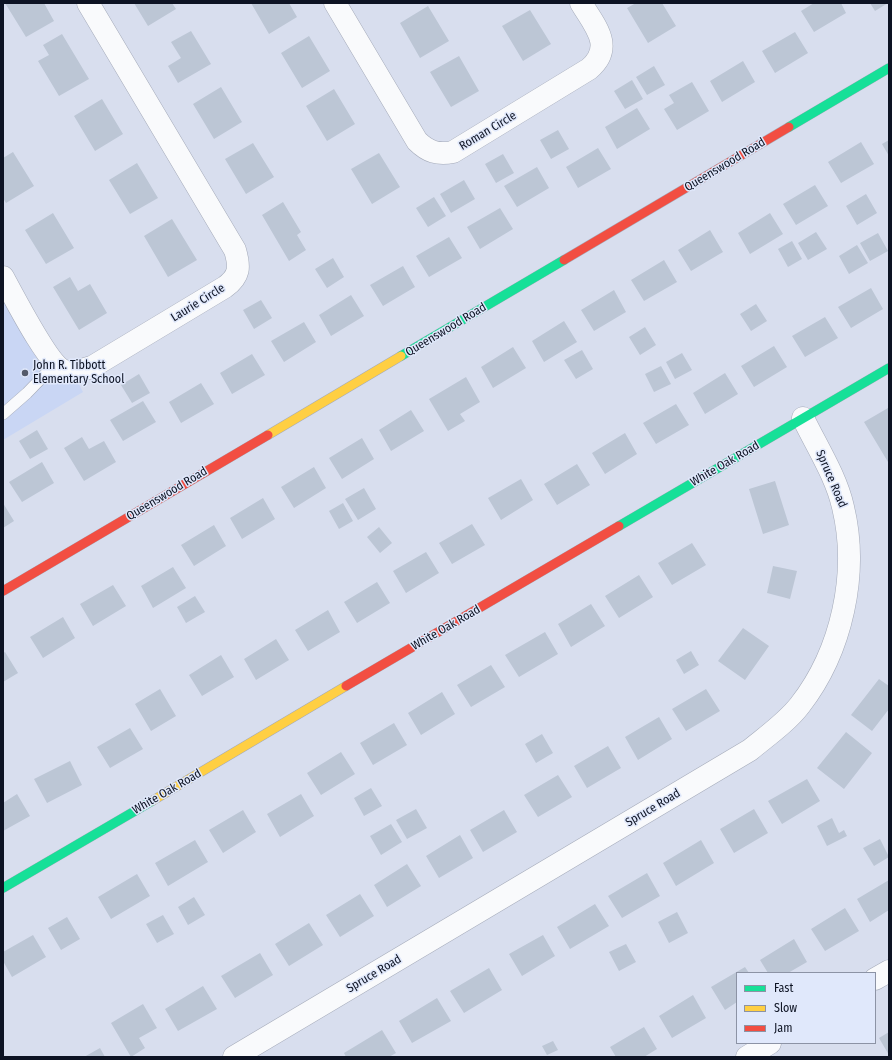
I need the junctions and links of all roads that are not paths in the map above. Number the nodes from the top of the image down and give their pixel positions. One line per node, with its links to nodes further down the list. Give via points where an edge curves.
1 (88, 3): 6 (street, Laurie Circle, via 235,250 237,272 234,281 225,287 92,367 65,371)
2 (335, 3): 3 (street, Roman Circle, via 417,141 426,149 443,154 453,152 598,62 602,42)
3 (581, 3)
4 (889, 68): 10 (street, Queenswood Road)
5 (3, 277): 6 (street)
6 (55, 364): 8 (lane, via 27,394)
7 (889, 368): 9 (street, White Oak Road)
8 (3, 414)
9 (803, 418): 11 (street, White Oak Road); 15 (street, Spruce Road, via 843,505 848,533 849,572 834,646 818,680 799,706 750,750)
10 (3, 591)
11 (3, 888)
12 (889, 971): 13 (street)
13 (876, 979)
14 (768, 1044): 16 (street)
15 (234, 1057)
16 (746, 1057)

